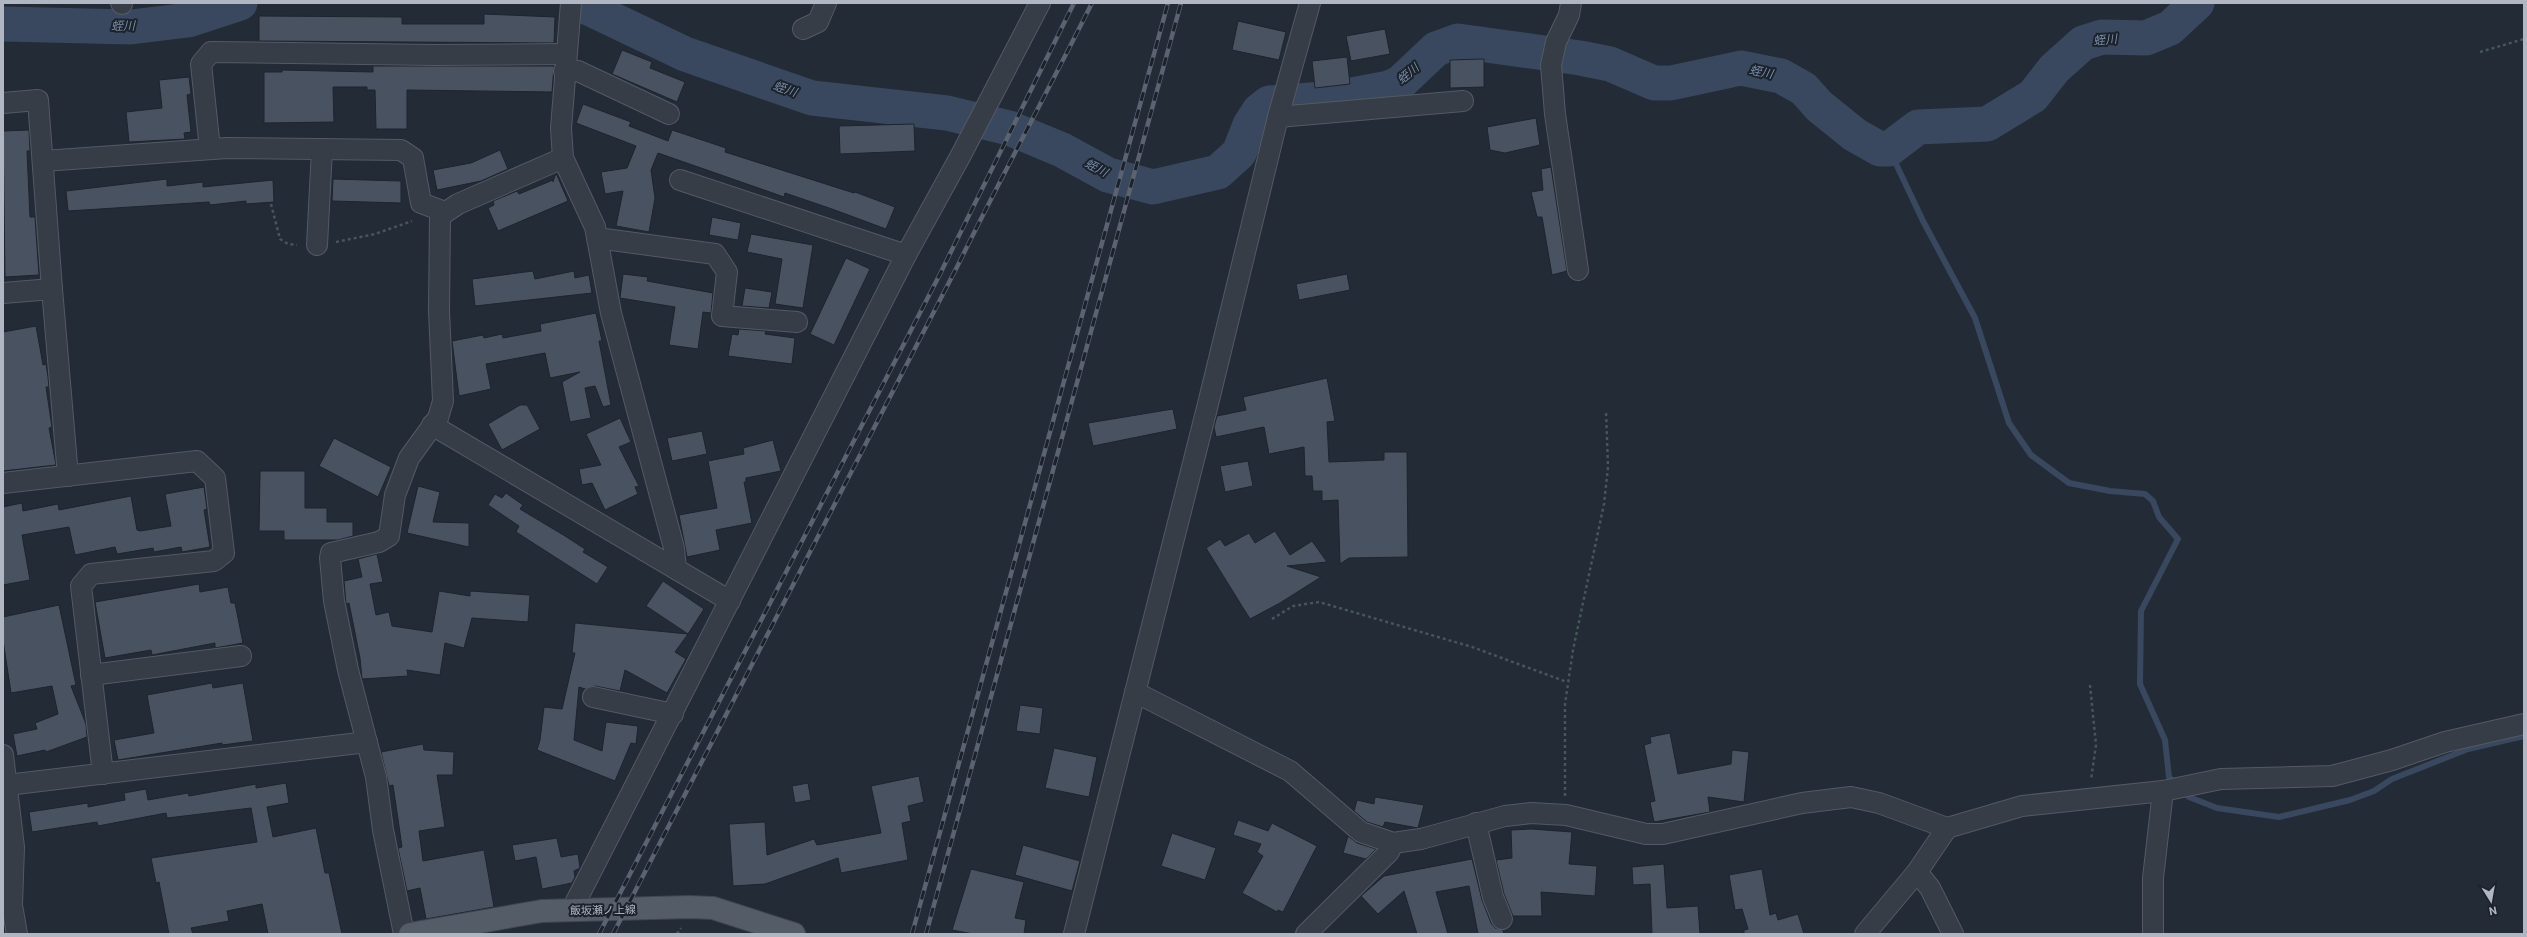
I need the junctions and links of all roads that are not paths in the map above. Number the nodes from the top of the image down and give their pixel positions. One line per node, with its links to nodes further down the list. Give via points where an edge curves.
1 (826, 3): 6 (street, via 818,22)
2 (1040, 3): 20 (street)
3 (1310, 3): 10 (street)
4 (1571, 3): 21 (street, via 1569,15 1556,42 1551,65 1555,114)
5 (571, 7): 7 (street)
6 (802, 29)
7 (565, 62): 11 (street, via 578,71); 12 (street, via 434,55 211,52 201,64); 14 (street, via 561,128)
8 (1463, 101): 10 (street)
9 (3, 103): 15 (street, via 38,100)
10 (1279, 113): 32 (street)
11 (669, 114)
12 (210, 149): 13 (street); 15 (street)
13 (322, 149): 17 (street, via 401,150 413,158 421,203); 19 (street)
14 (563, 158): 17 (street, via 458,204); 18 (street, via 595,226)
15 (43, 161): 22 (street)
16 (680, 180): 20 (street)
17 (442, 214): 25 (street, via 439,311 443,401 438,418)
18 (597, 238): 24 (street, via 715,254 727,272 722,316); 28 (street, via 611,313 674,548)
19 (317, 245)
20 (906, 254): 29 (street)
21 (1578, 270)
22 (52, 289): 23 (street); 26 (street)
23 (3, 293)
24 (797, 322)
25 (432, 425): 28 (street); 36 (street, via 409,458 395,496 388,536 380,542 331,554 330,558 334,601 348,670)
26 (68, 476): 27 (street); 31 (street, via 197,461 215,478 224,553 214,561 91,574 80,586)
27 (3, 484)
28 (676, 569): 29 (street)
29 (730, 601): 34 (street)
30 (241, 656): 31 (street)
31 (91, 675): 38 (street)
32 (1135, 692): 43 (street, via 1290,771 1361,832); 51 (street)
33 (594, 697): 34 (street)
34 (673, 714): 45 (street)
35 (2524, 724): 40 (street, via 2445,742 2332,776 2221,779)
36 (367, 742): 38 (street); 48 (street, via 376,777 383,830)
37 (3, 755): 39 (street)
38 (103, 774): 39 (street)
39 (7, 785): 47 (street, via 14,847 12,905)
40 (2175, 788): 42 (street, via 2022,806); 55 (street, via 2153,878)
41 (1476, 823): 42 (street, via 1531,813 1566,815 1646,834 1663,834 1771,809 1851,797 1879,803); 43 (street, via 1448,834); 46 (street, via 1493,897)
42 (1947, 828): 44 (street)
43 (1393, 843): 52 (street, via 1389,852)
44 (1917, 872): 53 (street); 54 (street, via 1930,888)
45 (571, 911): 49 (main road, 飯坂瀬ノ上線, via 542,911); 50 (main road, 飯坂瀬ノ上線, via 713,908)
46 (1502, 919)
47 (17, 934)
48 (404, 934)
49 (410, 934)
50 (794, 934)
51 (1074, 934)
52 (1306, 934)
53 (1865, 934)
54 (1953, 934)
55 (2153, 934)

